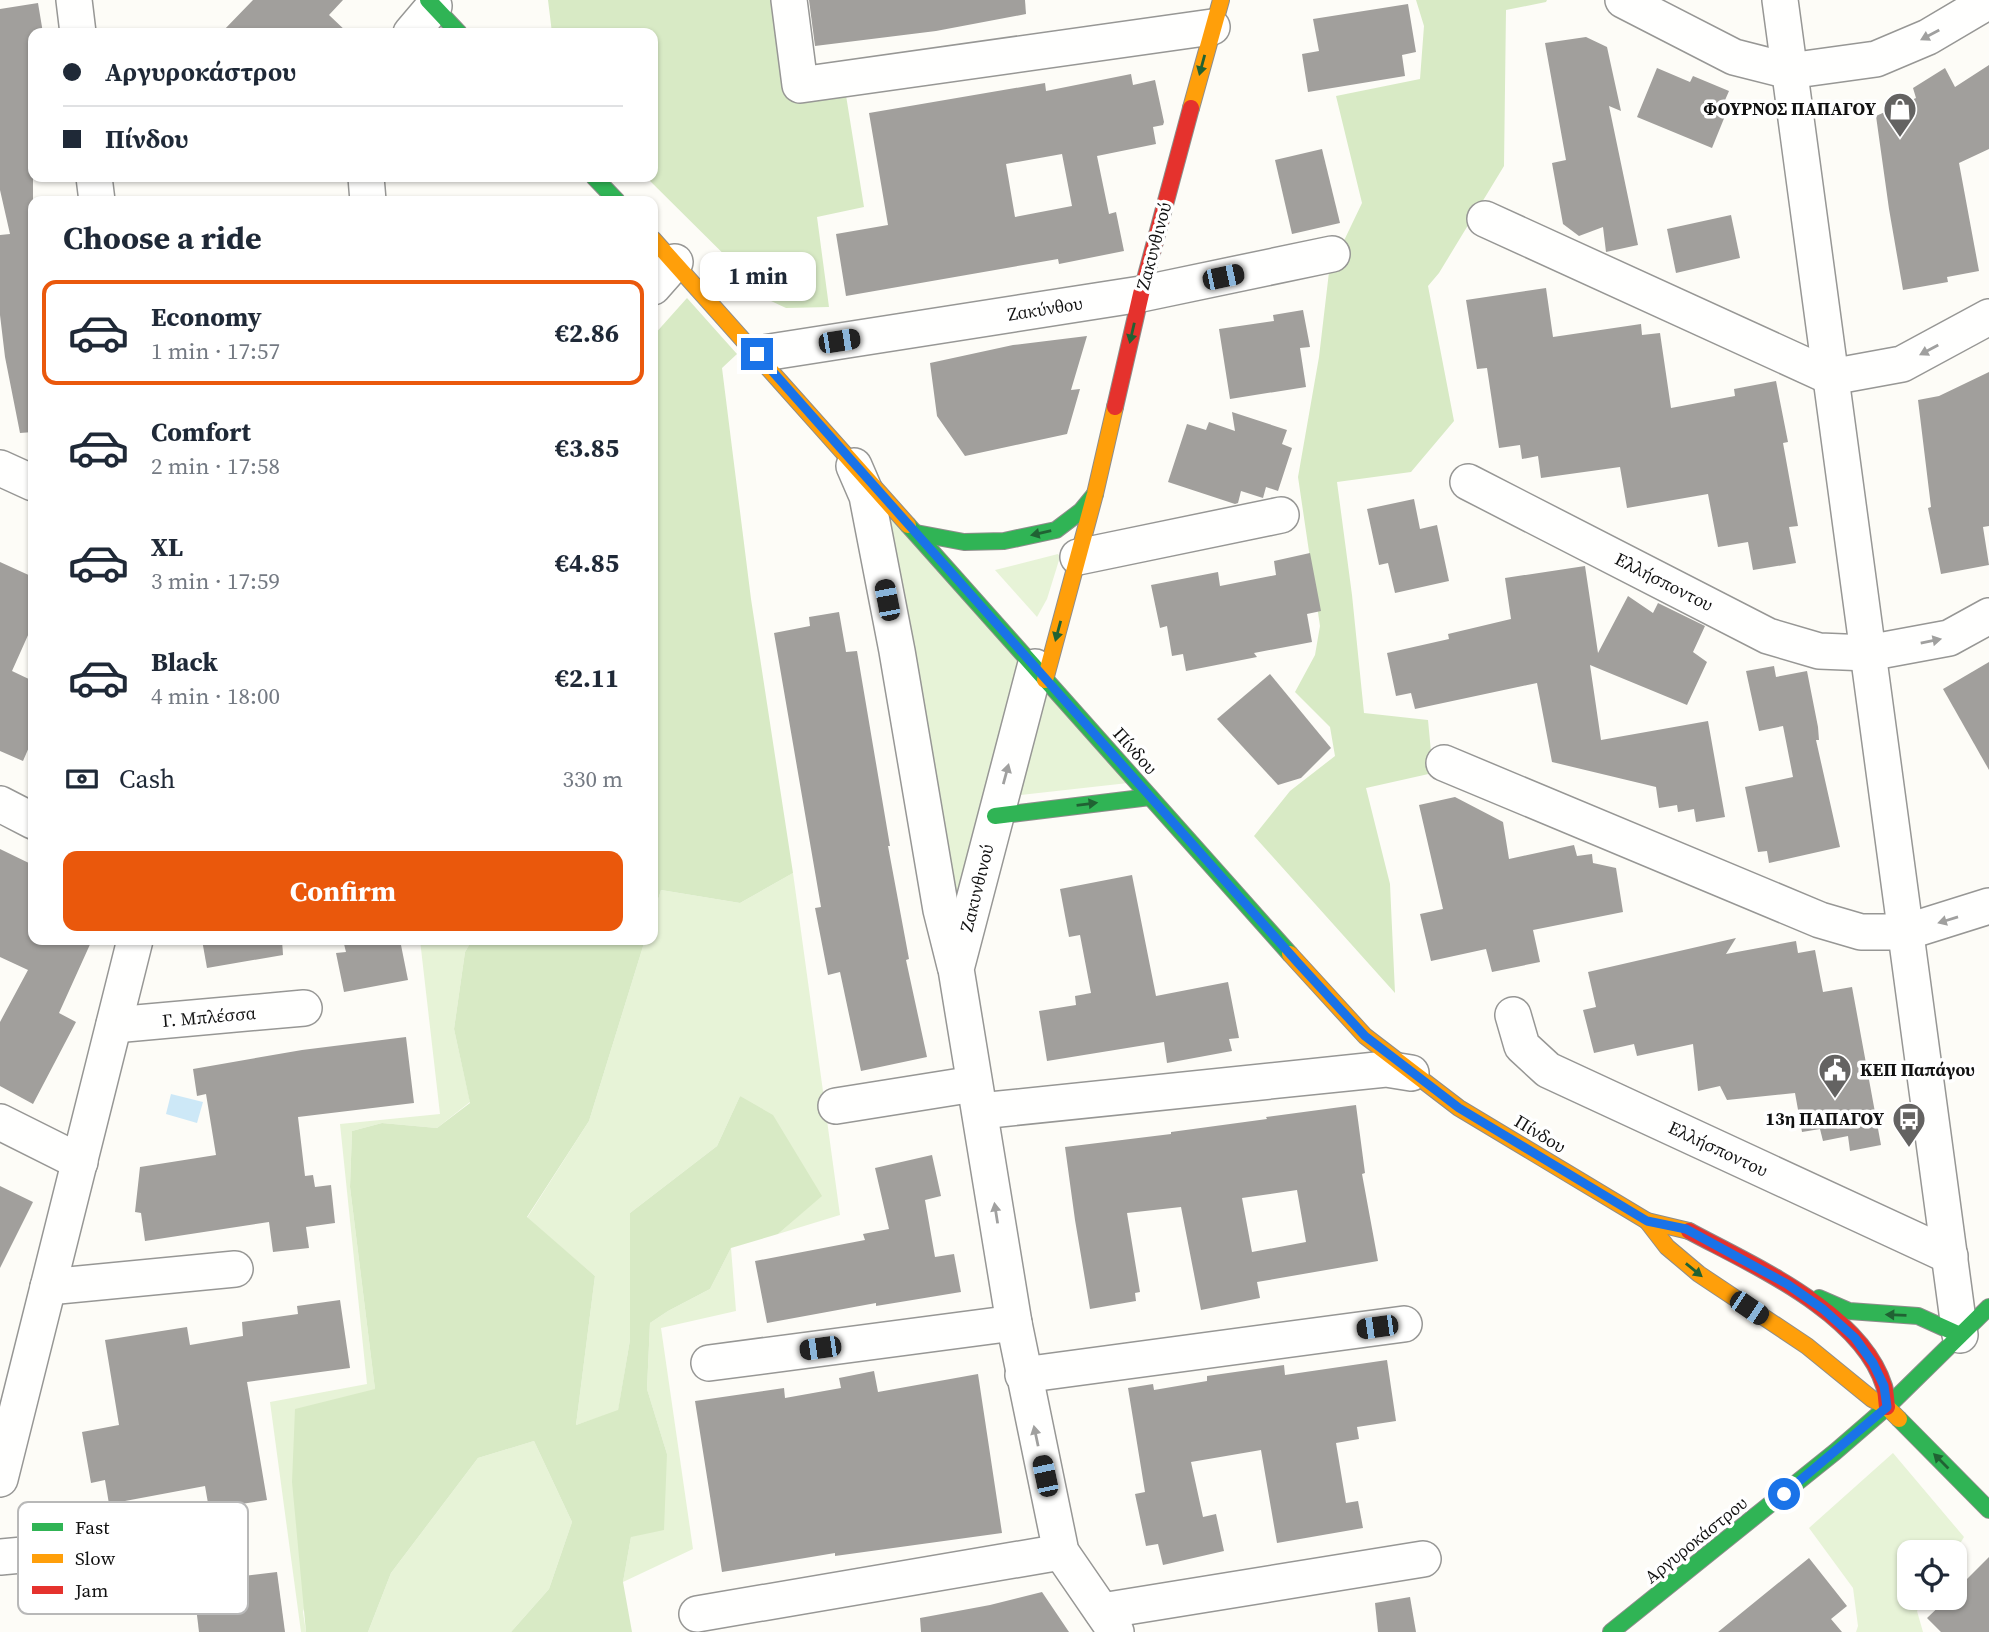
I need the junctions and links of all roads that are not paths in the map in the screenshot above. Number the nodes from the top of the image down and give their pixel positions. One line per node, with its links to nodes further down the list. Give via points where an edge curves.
1 (74, 0): 8 (street)
2 (789, 0): 7 (street, via 800,85)
3 (1623, 0): 11 (street, via 1734,57)
4 (1780, 0): 11 (street)
5 (1989, 1): 11 (street, one-way to 11, via 1928,37 1876,59)
6 (431, 3): 9 (street); 10 (street)
7 (1217, 14): 17 (street, Ζακυνθινού, one-way to 17)
8 (77, 28)
9 (414, 28)
10 (454, 28)
11 (1789, 71): 20 (street)
12 (599, 182): 13 (street)
13 (612, 196)
14 (1485, 219): 20 (street)
15 (1332, 254): 17 (street, Ζακύνθου)
16 (660, 263): 19 (street, Πίνδου)
17 (1141, 294): 19 (street, Ζακύνθου); 25 (street, Ζακυνθινού, one-way to 25)
18 (1989, 317): 20 (street, one-way to 20, via 1902,364)
19 (757, 354): 21 (street, Πίνδου)
20 (1831, 377): 30 (street)
21 (852, 462): 27 (street, Πίνδου); 40 (street, via 867,496 941,910)
22 (0, 468): 23 (street)
23 (28, 481)
24 (1468, 482): 30 (street, Ελλήσποντου, via 1768,636 1819,651)
25 (1095, 494): 27 (street, one-way to 27, via 1056,530 1004,541 964,542); 28 (street, Ζακυνθινού)
26 (1281, 515): 28 (street)
27 (916, 533): 31 (street, Πίνδου)
28 (1078, 557): 31 (street, Ζακυνθινού, one-way to 31)
29 (1989, 616): 30 (street, Ελλήσποντου, one-way to 29, via 1949,638)
30 (1868, 653): 38 (street)
31 (1040, 673): 33 (street, Πίνδου); 35 (street, Ζακυνθινού, one-way to 31)
32 (1444, 763): 38 (street, via 1820,920 1861,932)
33 (1150, 797): 35 (street, one-way to 33); 44 (street, Πίνδου, via 1365,1036)
34 (0, 804): 36 (street)
35 (995, 816): 40 (street, Ζακυνθινού)
36 (28, 818)
37 (1989, 906): 38 (street, one-way to 38)
38 (1906, 932): 50 (street)
39 (134, 945): 43 (street)
40 (956, 969): 45 (street, Ζακυνθινού)
41 (304, 1008): 43 (street, Γ. Μπλέσσα)
42 (1513, 1015): 50 (street, Ελλήσποντου, via 1522,1046 1548,1070)
43 (114, 1025): 48 (street)
44 (1411, 1073): 45 (street, via 1386,1069); 49 (street, Πίνδου, via 1459,1108)
45 (977, 1098): 46 (street); 55 (street, Ζακυνθινού, one-way to 45)
46 (836, 1106)
47 (0, 1122): 48 (street)
48 (79, 1162): 53 (street)
49 (1647, 1221): 52 (street, Πίνδου, via 1686,1229); 60 (street, Πίνδου, one-way to 60, via 1667,1247 1699,1275 1807,1346)
50 (1950, 1256): 57 (street)
51 (235, 1269): 53 (street)
52 (1787, 1284): 57 (street, one-way to 52, via 1917,1316 1849,1311); 60 (street, Πίνδου, via 1855,1338 1884,1386)
53 (48, 1287): 61 (street)
54 (1989, 1307): 57 (street, Αργυροκάστρου)
55 (1013, 1323): 58 (street); 59 (street, Ζακυνθινού)
56 (1404, 1324): 59 (street)
57 (1961, 1335): 60 (street, Αργυροκάστρου)
58 (709, 1363)
59 (1023, 1375): 64 (street, Ζακυνθινού, one-way to 59)
60 (1887, 1407): 63 (street, Πίνδου, one-way to 60); 70 (street, Αργυροκάστρου)
61 (6, 1431): 62 (street)
62 (0, 1479)
63 (1989, 1510)
64 (1061, 1552): 68 (street); 69 (street, Ζακυνθινού)
65 (18, 1555): 66 (street)
66 (0, 1557)
67 (1423, 1559): 69 (street)
68 (697, 1614)
69 (1109, 1621)
70 (1611, 1632)

